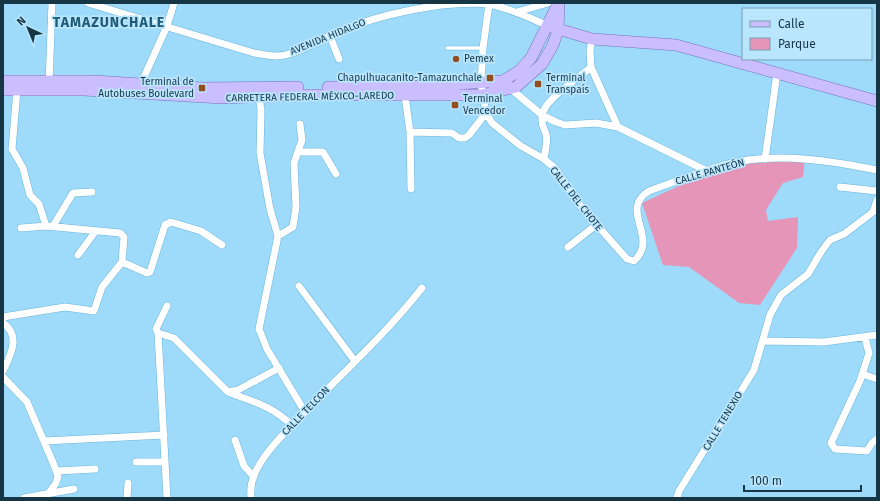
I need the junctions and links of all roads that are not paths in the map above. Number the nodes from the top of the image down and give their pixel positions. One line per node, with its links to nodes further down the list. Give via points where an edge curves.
1 (52, 3): 20 (street)
2 (89, 3): 9 (street, AVENIDA HIDALGO)
3 (174, 3): 9 (street)
4 (548, 3): 7 (street)
5 (559, 3): 8 (main road, CARRETERA FEDERAL MÉXICO-LAREDO); 10 (main road, CARRETERA FEDERAL MÉXICO-LAREDO)
6 (489, 4): 7 (street, AVENIDA HIDALGO); 11 (street, AVENIDA HIDALGO, via 458,3 384,14); 14 (street, CALLE DEL CHOTE)
7 (517, 12): 8 (street, AVENIDA HIDALGO)
8 (546, 25): 10 (main road); 19 (main road, CARRETERA FEDERAL MÉXICO-LAREDO, via 531,58 519,71 503,81)
9 (167, 26): 11 (street, AVENIDA HIDALGO, via 254,53 276,56 300,50); 21 (street)
10 (558, 30): 12 (main road); 22 (main road, CARRETERA FEDERAL MÉXICO-LAREDO, via 542,64)
11 (330, 36): 15 (street)
12 (592, 39): 16 (street); 17 (main road, via 676,46)
13 (447, 48): 14 (lane)
14 (483, 48): 19 (street, CALLE DEL CHOTE)
15 (339, 59)
16 (591, 67): 31 (street, via 566,85); 33 (street)
17 (777, 73): 29 (main road); 37 (street)
18 (3, 81): 20 (main road, CARRETERA FEDERAL MÉXICO-LAREDO)
19 (481, 82): 25 (main road, CARRETERA FEDERAL MÉXICO-LAREDO); 26 (street, CALLE DEL CHOTE)
20 (49, 84): 21 (main road, CARRETERA FEDERAL MÉXICO-LAREDO); 24 (main road, CARRETERA FEDERAL MÉXICO-LAREDO)
21 (139, 89): 25 (main road, CARRETERA FEDERAL MÉXICO-LAREDO); 27 (main road, CARRETERA FEDERAL MÉXICO-LAREDO, via 222,98)
22 (511, 89): 26 (main road, CARRETERA FEDERAL MÉXICO-LAREDO); 31 (street)
23 (3, 90): 24 (main road, CARRETERA FEDERAL MÉXICO-LAREDO)
24 (17, 90): 47 (street, via 12,149 23,168 30,195 39,204)
25 (300, 91): 27 (main road, CARRETERA FEDERAL MÉXICO-LAREDO); 28 (main road, CARRETERA FEDERAL MÉXICO-LAREDO)
26 (482, 95): 28 (main road, CARRETERA FEDERAL MÉXICO-LAREDO); 30 (street, CALLE DEL CHOTE)
27 (259, 96): 50 (street, via 260,153 270,209)
28 (405, 96): 34 (street)
29 (877, 101)
30 (486, 113): 34 (street, via 465,138 459,138 452,133); 36 (street, CALLE DEL CHOTE, via 492,123 521,146)
31 (542, 115): 33 (street, via 565,125 596,123); 36 (street, via 542,129 546,134)
32 (300, 124): 35 (street, via 302,140)
33 (618, 127): 39 (street)
34 (410, 132): 42 (street)
35 (298, 152): 40 (street, via 323,152); 50 (street, via 294,163 296,207 293,227)
36 (544, 159): 46 (street, CALLE DEL CHOTE, via 556,169 571,194)
37 (765, 159): 38 (street, CALLE PANTEÓN, via 839,163); 39 (street, CALLE PANTEÓN, via 736,162)
38 (877, 170)
39 (708, 171): 54 (street, CALLE PANTEÓN, via 640,196 636,205 644,242)
40 (336, 174)
41 (840, 187): 43 (street)
42 (411, 189)
43 (877, 191)
44 (92, 192): 47 (street, via 73,193)
45 (877, 200): 64 (street, CALLE TENEXIO, via 874,212 844,234 830,240 808,274 781,295 770,314)
46 (596, 225): 52 (street); 54 (street, CALLE DEL CHOTE, via 627,259)
47 (50, 226): 48 (street); 49 (street)
48 (21, 228)
49 (95, 232): 53 (street); 55 (street, via 122,234)
50 (278, 236): 66 (street, via 259,330)
51 (222, 245): 55 (street, via 202,231 171,222 168,223 150,272)
52 (568, 247)
53 (78, 255)
54 (634, 261)
55 (122, 262): 59 (street, via 102,287 94,311 65,306)
56 (299, 286): 65 (street)
57 (422, 288): 65 (street, CALLE TELCON, via 382,334)
58 (167, 306): 61 (street, via 156,329)
59 (3, 317)
60 (3, 323): 67 (street, via 11,330 14,344)
61 (158, 333): 71 (street, via 174,338); 74 (street)
62 (877, 335): 63 (street)
63 (865, 338): 64 (street, via 824,342); 68 (street, via 869,353)
64 (763, 341): 90 (street, CALLE TENEXIO, via 754,370)
65 (354, 360): 72 (street, CALLE TELCON)
66 (279, 368): 71 (street, via 238,390); 72 (street)
67 (3, 370)
68 (862, 374): 70 (street); 75 (street, via 831,443 835,449 867,451)
69 (3, 377): 77 (street, via 27,402)
70 (877, 379)
71 (228, 392): 73 (street, via 260,402 276,411)
72 (305, 412): 73 (street, CALLE TELCON)
73 (292, 425): 82 (street, CALLE TELCON, via 258,467)
74 (164, 435): 77 (street); 79 (street)
75 (877, 439)
76 (235, 440): 82 (street, via 244,466)
77 (44, 441): 81 (street)
78 (136, 462): 79 (street)
79 (165, 462): 88 (street)
80 (95, 469): 81 (street)
81 (56, 471): 85 (street, via 58,476)
82 (254, 477): 89 (street, CALLE TELCON, via 250,490)
83 (128, 483): 87 (street)
84 (74, 489): 85 (street)
85 (49, 496): 86 (street)
86 (24, 498)
87 (127, 498)
88 (167, 498)
89 (251, 498)
90 (677, 498)

